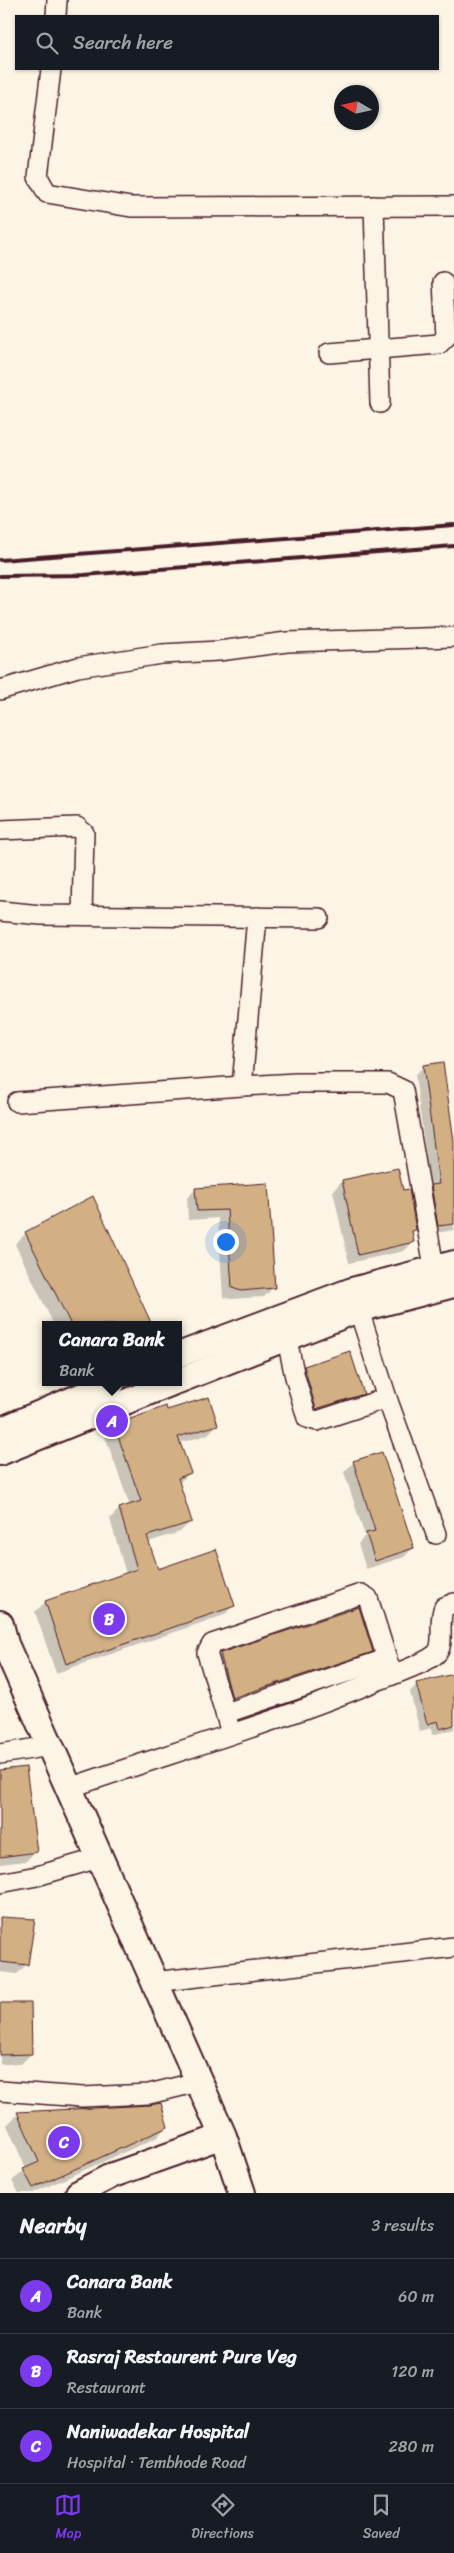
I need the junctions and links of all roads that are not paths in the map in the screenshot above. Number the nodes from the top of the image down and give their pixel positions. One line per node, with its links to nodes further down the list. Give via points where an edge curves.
1 (57, 0): 2 (street)
2 (56, 15)
3 (51, 70): 4 (street, via 38,177 47,193 131,207)
4 (374, 206): 5 (street); 7 (street)
5 (454, 206)
6 (444, 282): 7 (street, via 446,337 439,344)
7 (379, 348): 8 (street); 9 (street)
8 (329, 354)
9 (380, 403)
10 (454, 637): 11 (street, via 287,642 162,654 78,667)
11 (0, 690)
12 (0, 830): 14 (street, via 77,827 84,833)
13 (0, 911): 14 (street)
14 (82, 915): 15 (street)
15 (258, 917): 16 (street); 17 (street)
16 (319, 918)
17 (242, 1086): 18 (street); 19 (street, via 388,1083 403,1090)
18 (18, 1102)
19 (444, 1276): 20 (street)
20 (355, 1300): 21 (street); 26 (street)
21 (284, 1327): 22 (street); 23 (street); 26 (street, via 307,1418 317,1421)
22 (182, 1354)
23 (182, 1379)
24 (104, 1386): 27 (street)
25 (165, 1386): 28 (street)
26 (387, 1398): 29 (street)
27 (0, 1430)
28 (0, 1453)
29 (436, 1534)
30 (454, 1604): 32 (street, via 444,1607 440,1617 441,1646 435,1655)
31 (0, 1624): 35 (main road, via 5,1644)
32 (389, 1667): 33 (street); 33 (street, via 368,1598 361,1594 212,1644 207,1653); 34 (street, via 333,1699)
33 (226, 1714): 34 (street)
34 (231, 1733): 37 (street)
35 (50, 1746): 36 (street); 37 (main road)
36 (0, 1754)
37 (69, 1788): 38 (main road)
38 (99, 1858): 39 (street); 41 (main road)
39 (0, 1883)
40 (454, 1947): 41 (street)
41 (154, 1982): 42 (main road)
42 (198, 2082): 43 (street, via 149,2094 82,2097); 44 (main road)
43 (0, 2091)
44 (224, 2136): 45 (street, via 113,2175); 46 (main road)
45 (78, 2193)
46 (242, 2193)

